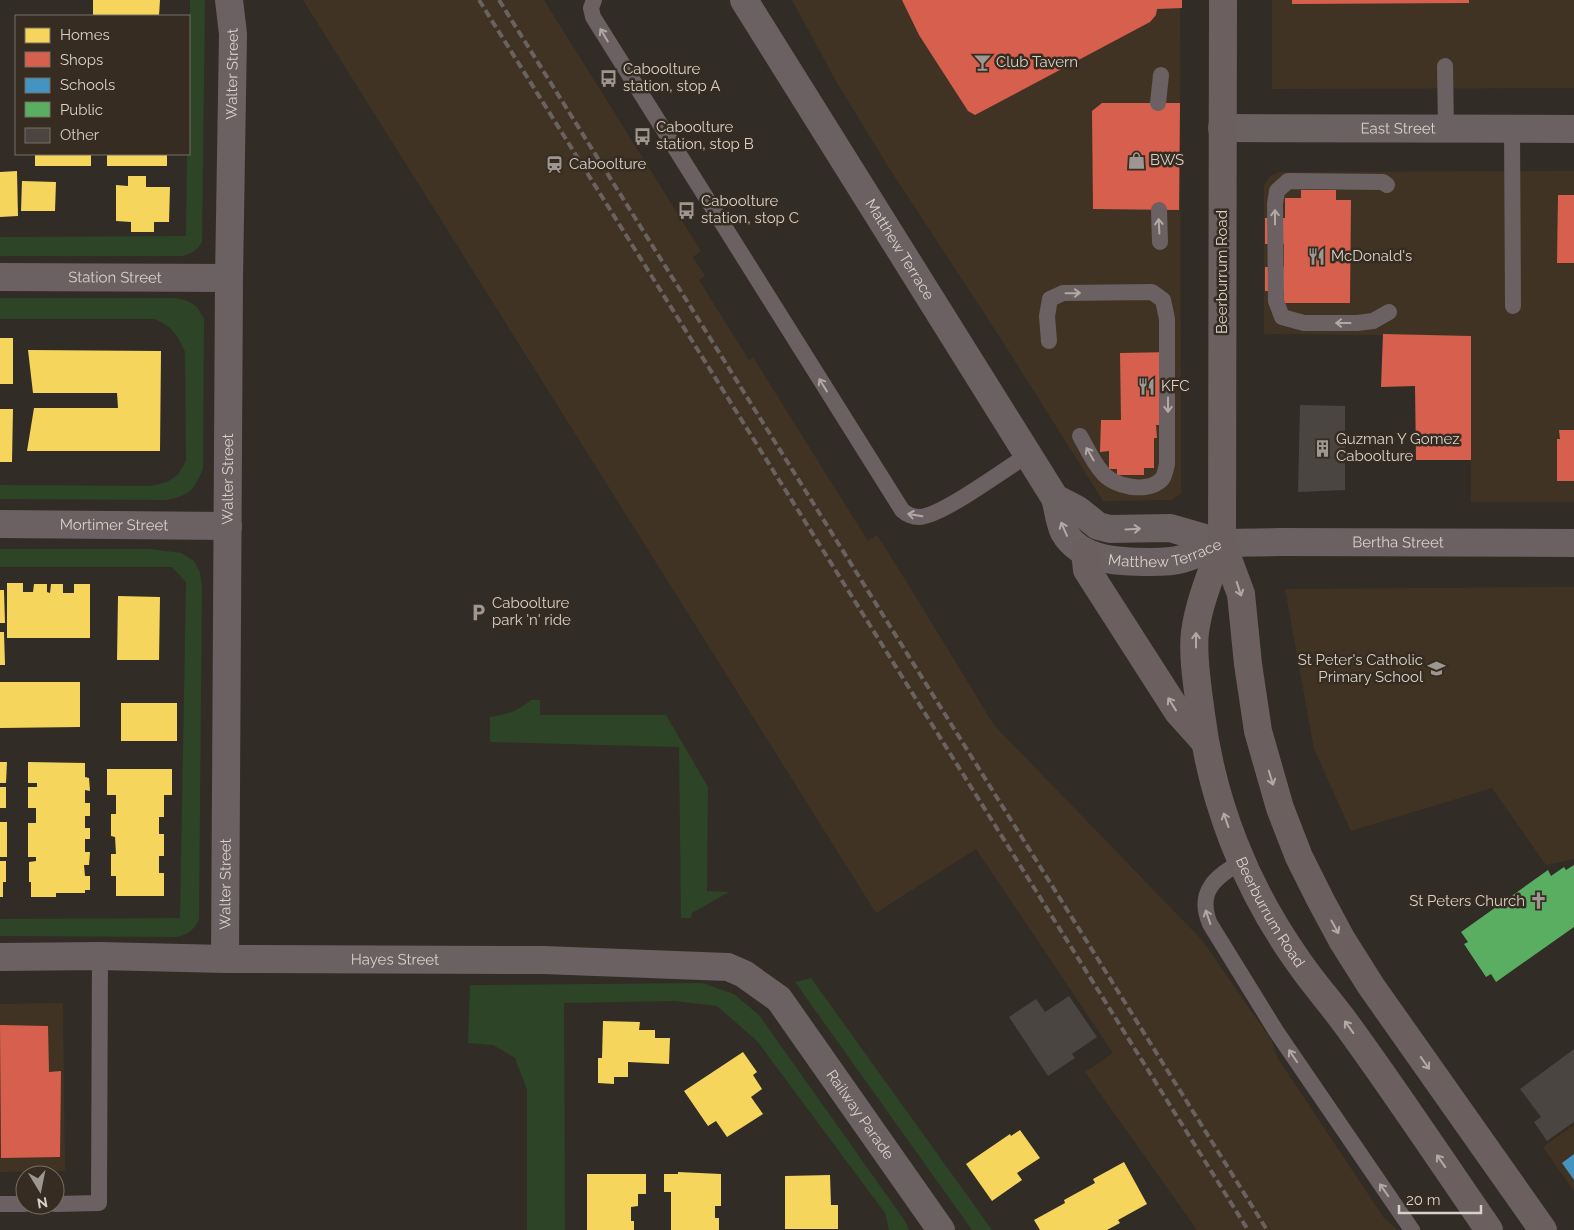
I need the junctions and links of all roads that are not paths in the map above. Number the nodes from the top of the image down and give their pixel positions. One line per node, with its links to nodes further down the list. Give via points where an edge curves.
1 (229, 0): 16 (street, Walter Street, via 233,34)
2 (594, 0): 21 (lane, one-way to 2, via 937,512 919,517 906,513 896,502 598,24 592,12)
3 (744, 0): 21 (street, Matthew Terrace)
4 (1223, 0): 8 (main road, Beerburrum Road)
5 (1445, 66): 9 (lane)
6 (1160, 75): 7 (lane)
7 (1158, 104)
8 (1222, 128): 9 (street, East Street); 25 (main road, Beerburrum Road)
9 (1446, 129): 10 (street, East Street)
10 (1512, 129): 11 (street, East Street); 17 (lane)
11 (1574, 129)
12 (1387, 184): 18 (lane, one-way to 12, via 1358,323 1304,323 1282,317 1276,301 1277,191 1288,181)
13 (1159, 210): 14 (lane, one-way to 13)
14 (1160, 242)
15 (0, 277): 16 (street, Station Street)
16 (229, 278): 24 (street, Walter Street)
17 (1513, 306)
18 (1389, 312)
19 (1049, 341): 20 (lane, one-way to 20, via 1050,299 1063,293 1152,292 1162,300 1168,319 1167,464 1162,478 1152,485 1140,487 1112,481 1102,473)
20 (1080, 436)
21 (1028, 455): 22 (street, Matthew Terrace)
22 (1055, 498): 25 (street, Matthew Terrace, one-way to 25, via 1098,526 1110,529 1170,528); 27 (street, Matthew Terrace, one-way to 22, via 1063,531)
23 (0, 524): 24 (street, Mortimer Street)
24 (228, 526): 32 (street, Walter Street)
25 (1222, 543): 26 (street, Bertha Street); 27 (street, Matthew Terrace, via 1171,562 1127,562); 28 (main road, Beerburrum Road, one-way to 25, via 1195,634 1202,601); 40 (main road, Beerburrum Road, one-way to 40, via 1241,594 1258,731 1280,808 1299,857 1342,940 1371,986)
26 (1574, 543)
27 (1086, 552): 28 (main road, one-way to 27, via 1178,712 1087,570)
28 (1204, 740): 29 (main road, Beerburrum Road, one-way to 28, via 1213,780)
29 (1242, 861): 38 (lane, one-way to 29, via 1276,1031 1210,924 1205,898 1213,882); 39 (main road, Beerburrum Road, one-way to 29, via 1347,1025 1298,961 1257,895)
30 (100, 956): 31 (street, Hayes Street); 32 (street, Hayes Street); 36 (lane, via 99,1203)
31 (0, 957)
32 (224, 959): 33 (street, Hayes Street, via 543,960 728,967 744,974)
33 (779, 999): 37 (street, Railway Parade)
34 (0, 1204): 35 (lane)
35 (15, 1204)
36 (65, 1204)
37 (941, 1230)
38 (1412, 1230)
39 (1489, 1230)
40 (1543, 1230)

